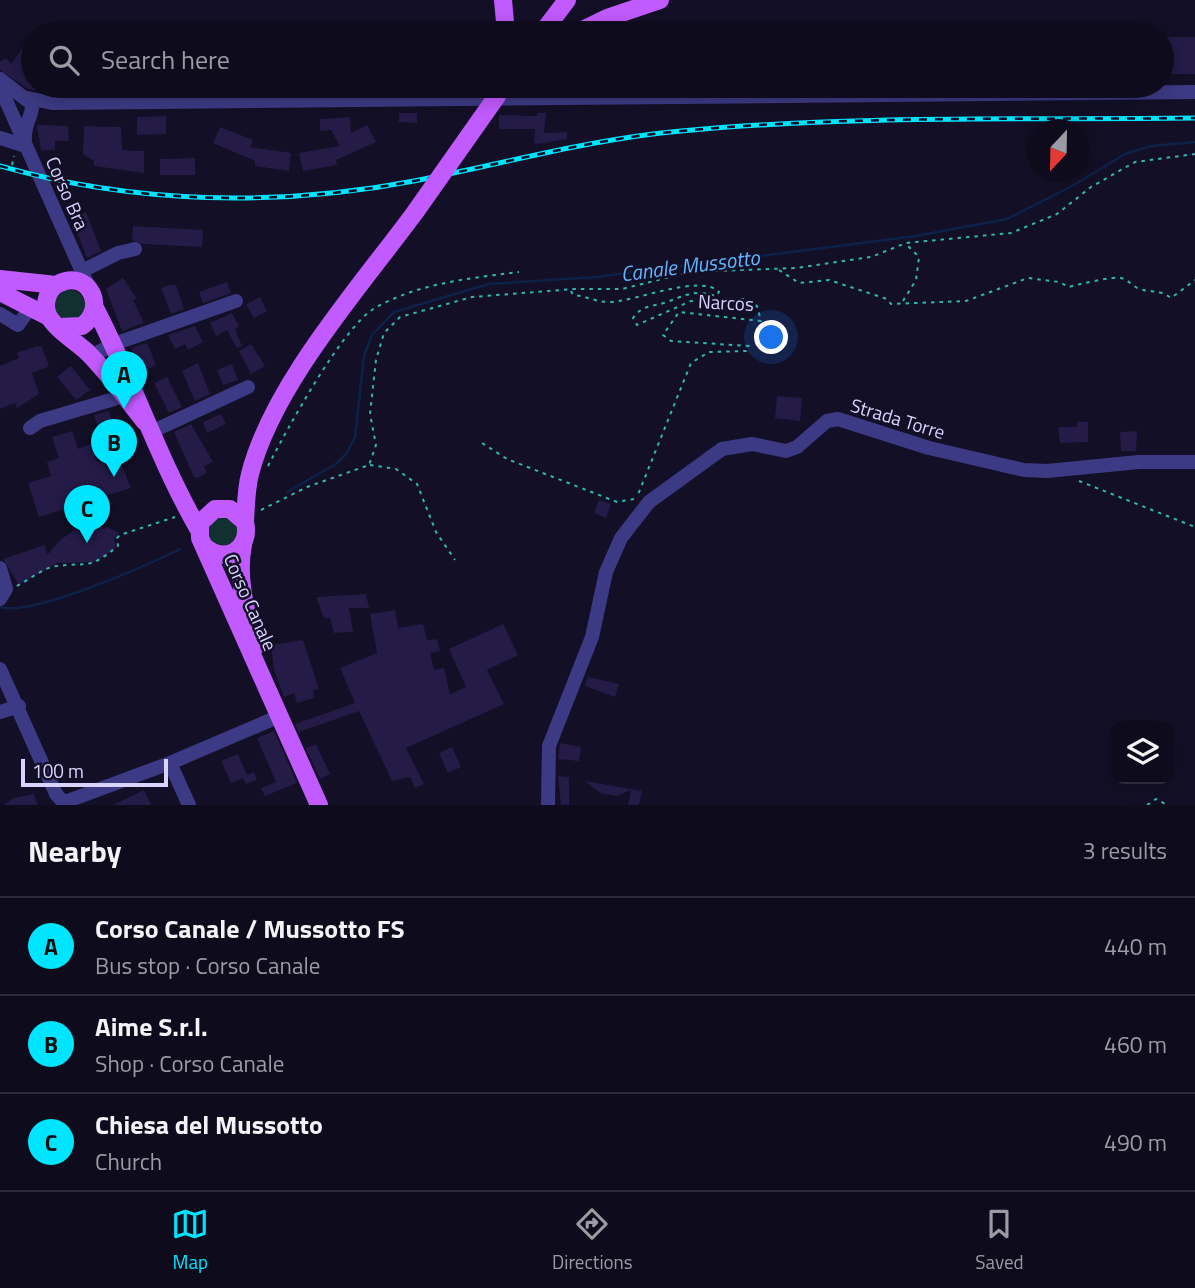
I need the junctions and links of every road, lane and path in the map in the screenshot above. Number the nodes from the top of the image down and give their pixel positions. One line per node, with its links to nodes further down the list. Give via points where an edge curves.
1 (503, 0): 4 (main road)
2 (567, 0): 5 (main road)
3 (660, 0): 6 (main road)
4 (505, 21)
5 (551, 21)
6 (601, 21)
7 (0, 79): 13 (street, Corso Bra)
8 (0, 87): 13 (street, Corso Bra)
9 (1174, 92): 10 (street)
10 (1195, 92)
11 (494, 98): 44 (main road, bridge, via 300,369 260,443)
12 (572, 98): 13 (street, via 52,103)
13 (22, 108): 15 (street, Corso Bra)
14 (0, 138): 15 (street)
15 (26, 146): 19 (street, Corso Bra)
16 (1195, 154): 17 (path, via 1135,162 1091,187 1057,214 1011,233)
17 (905, 243): 21 (path, via 871,257); 29 (path, via 919,257 916,280)
18 (135, 249): 20 (street)
19 (75, 257): 20 (street, Corso Bra); 24 (street, Corso Bra, via 72,274)
20 (83, 270): 27 (street, Corso Bra)
21 (778, 270): 26 (path, via 690,272 632,287); 29 (path, via 799,283 830,279 891,303)
22 (519, 272): 42 (path, via 440,285 372,309 308,393)
23 (1195, 280): 29 (path, via 1171,298 1160,290 1139,289 1125,278 1112,276 1069,287 1028,278 966,301)
24 (60, 283): 25 (main road, Corso Canale); 27 (main road, via 80,282); 32 (main road, via 47,297)
25 (3, 285): 30 (main road, Corso Canale)
26 (571, 291): 39 (path, Narcos, via 608,302 664,288 707,285 719,292 716,296 694,291 649,304 633,318 637,325 691,301 746,299 757,306 761,321 679,312 663,335 666,341 748,346 746,351 709,352 691,363 636,498 617,502 507,458); 41 (path, via 472,297 400,317 384,333 376,360 370,415 376,445)
27 (93, 300): 32 (main road, via 88,322 82,327); 33 (main road, Corso Canale)
28 (236, 301): 33 (street)
29 (903, 302)
30 (31, 307): 31 (street, via 18,325); 32 (main road, Corso Canale)
31 (0, 314)
32 (55, 322): 34 (main road, Corso Canale)
33 (114, 344): 34 (street, via 100,353); 37 (main road, Corso Canale)
34 (87, 352): 36 (main road, Corso Canale)
35 (248, 387): 37 (street)
36 (124, 396): 37 (main road, Corso Canale); 38 (street)
37 (148, 427): 45 (main road, Corso Canale)
38 (30, 428)
39 (482, 443)
40 (1195, 462): 43 (street, Strada Torre)
41 (369, 465): 48 (path, via 307,487); 52 (path, via 396,469 417,484 436,532)
42 (267, 468)
43 (1056, 470): 49 (path); 64 (street, Strada Torre, via 999,466 838,419 827,421 786,451 752,444 722,449 649,502 612,554 592,637 549,746)
44 (249, 476): 46 (main road); 48 (main road)
45 (179, 492): 46 (main road); 47 (main road, Corso Canale)
46 (219, 508): 48 (main road); 50 (main road, via 204,517)
47 (188, 513): 50 (main road, Corso Canale); 54 (path, via 120,535 118,546 96,564 54,566)
48 (251, 517): 51 (main road)
49 (1195, 527)
50 (201, 538): 51 (main road, via 223,556); 56 (main road, Corso Canale)
51 (243, 545): 56 (main road, Corso Canale, via 243,592)
52 (455, 561)
53 (0, 568): 54 (street)
54 (3, 594)
55 (0, 669): 57 (street)
56 (261, 675): 59 (main road, Corso Canale)
57 (19, 706): 58 (street); 61 (street, via 56,794)
58 (0, 712)
59 (280, 716): 60 (street); 63 (main road, Corso Canale)
60 (170, 763): 61 (street); 62 (street)
61 (65, 804)
62 (189, 805)
63 (319, 805)
64 (548, 805)
65 (1147, 805): 66 (path, via 1156,799)
66 (1167, 805)

